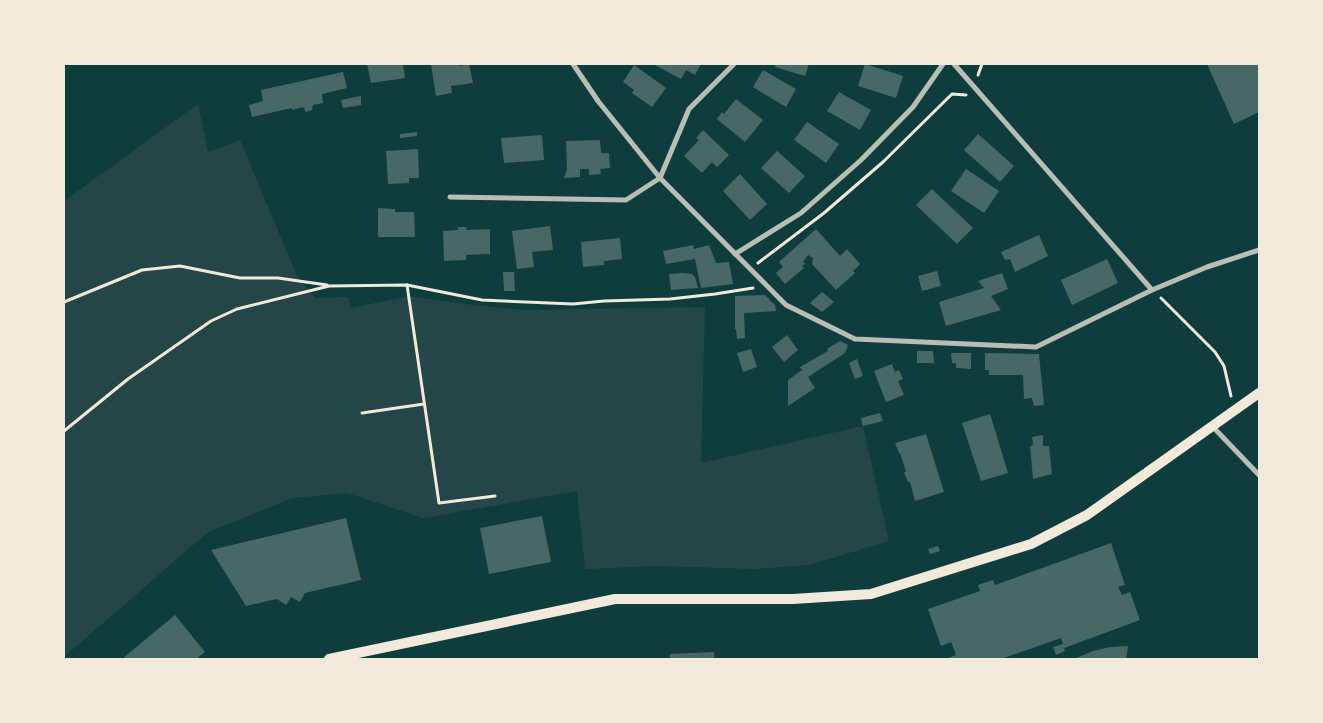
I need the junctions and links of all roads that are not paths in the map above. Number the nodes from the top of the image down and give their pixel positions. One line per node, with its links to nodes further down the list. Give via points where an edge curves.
1 (573, 64): 5 (street, via 598,101)
2 (734, 64): 5 (street, via 689,109)
3 (944, 64): 8 (street, via 914,107 861,160 801,213)
4 (954, 64): 9 (street)
5 (660, 178): 6 (street, via 626,200); 8 (street)
6 (450, 197)
7 (1259, 250): 9 (street)
8 (735, 254): 9 (street, via 786,305 855,339 1036,347)
9 (1152, 290)
10 (1259, 393): 11 (main road)
11 (1213, 426): 12 (street); 13 (main road, via 1087,515 1031,544 871,594 793,599 615,599)
12 (1259, 475)
13 (329, 659)

